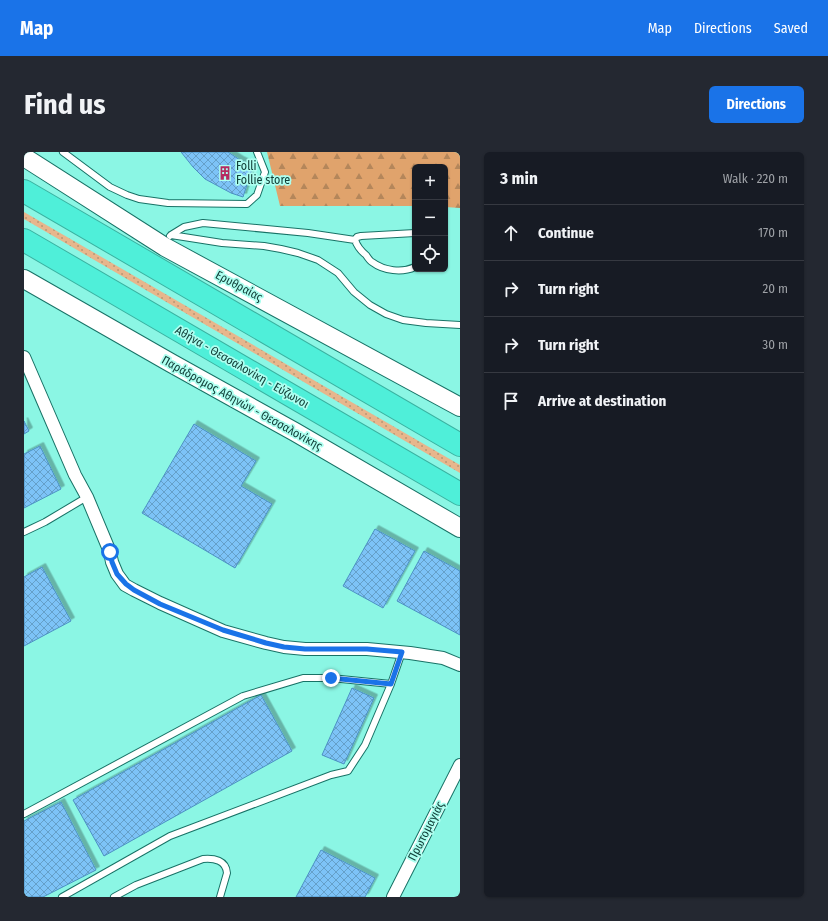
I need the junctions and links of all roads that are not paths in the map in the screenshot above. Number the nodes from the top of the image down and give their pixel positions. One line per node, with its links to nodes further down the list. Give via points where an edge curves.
1 (64, 152): 2 (lane, via 110,187 139,199 168,203 240,204 248,204 257,196 265,172)
2 (257, 152)
3 (24, 157): 8 (main road, Ερυθραίας)
4 (24, 191): 14 (highway)
5 (412, 233): 7 (lane, via 361,236)
6 (24, 240): 15 (highway, Αθήνα - Θεσσαλονίκη - Εύζωνοι)
7 (355, 240): 8 (lane, via 203,223 184,227); 9 (lane, via 372,262 386,269 397,271)
8 (168, 241): 11 (lane, via 281,248 318,260 338,273 354,292 370,305 386,314 403,320); 13 (main road, Ερυθραίας)
9 (412, 268)
10 (24, 279): 17 (main road, Παράδρομος Αθηνών - Θεσσαλονίκης)
11 (460, 325)
12 (24, 357): 16 (street)
13 (460, 407)
14 (460, 445)
15 (460, 494)
16 (87, 497): 18 (lane); 19 (street, via 117,574 134,590 160,604 223,630 284,647)
17 (460, 528)
18 (24, 532)
19 (402, 652): 20 (street, via 443,658); 21 (lane)
20 (460, 665)
21 (391, 684): 23 (lane, via 303,678 243,696); 24 (lane, via 365,745 348,771 331,775 170,836)
22 (460, 765): 27 (street, Πρωτομαγιάς)
23 (24, 814)
24 (62, 897)
25 (114, 897): 26 (lane, via 136,885 210,858 221,862 227,870)
26 (220, 897)
27 (392, 897)

